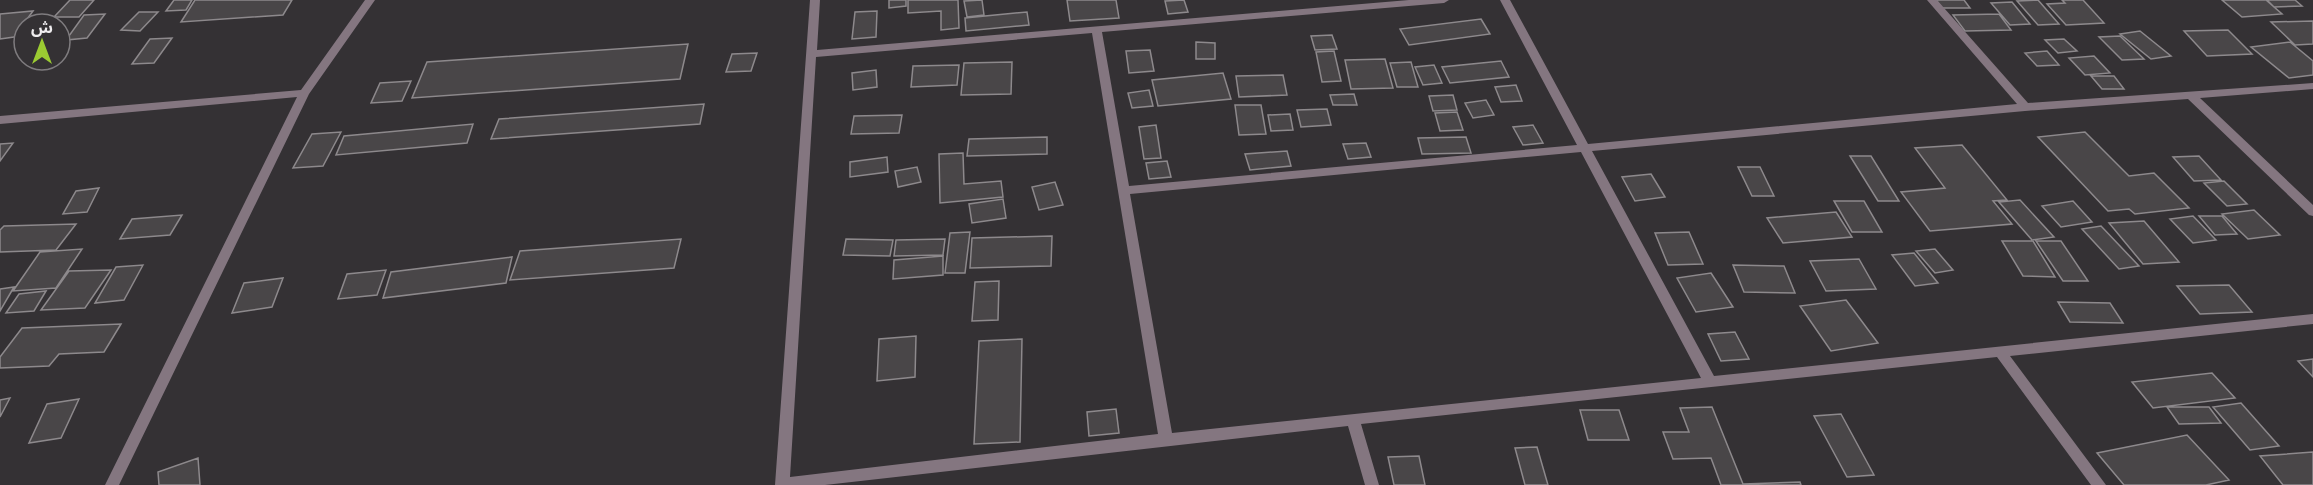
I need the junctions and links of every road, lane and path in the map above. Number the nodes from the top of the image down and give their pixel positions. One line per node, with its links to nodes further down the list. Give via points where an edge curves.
1 (370, 0): 9 (street)
2 (815, 0): 7 (street)
3 (1444, 0): 6 (street)
4 (1505, 0): 13 (street)
5 (1932, 0): 11 (street)
6 (1097, 31): 7 (street); 14 (street)
7 (811, 54): 22 (street)
8 (2313, 86): 10 (street)
9 (304, 93): 12 (street); 21 (street)
10 (2191, 95): 11 (street); 15 (street)
11 (2025, 107): 13 (street)
12 (0, 120)
13 (1586, 147): 14 (street); 18 (street)
14 (1125, 190): 20 (street)
15 (2313, 212)
16 (2313, 319): 17 (street)
17 (2000, 352): 18 (street); 24 (street)
18 (1710, 382): 19 (street)
19 (1353, 419): 20 (street); 23 (street)
20 (1166, 439): 22 (street)
21 (112, 485)
22 (782, 485)
23 (1372, 485)
24 (2099, 485)

